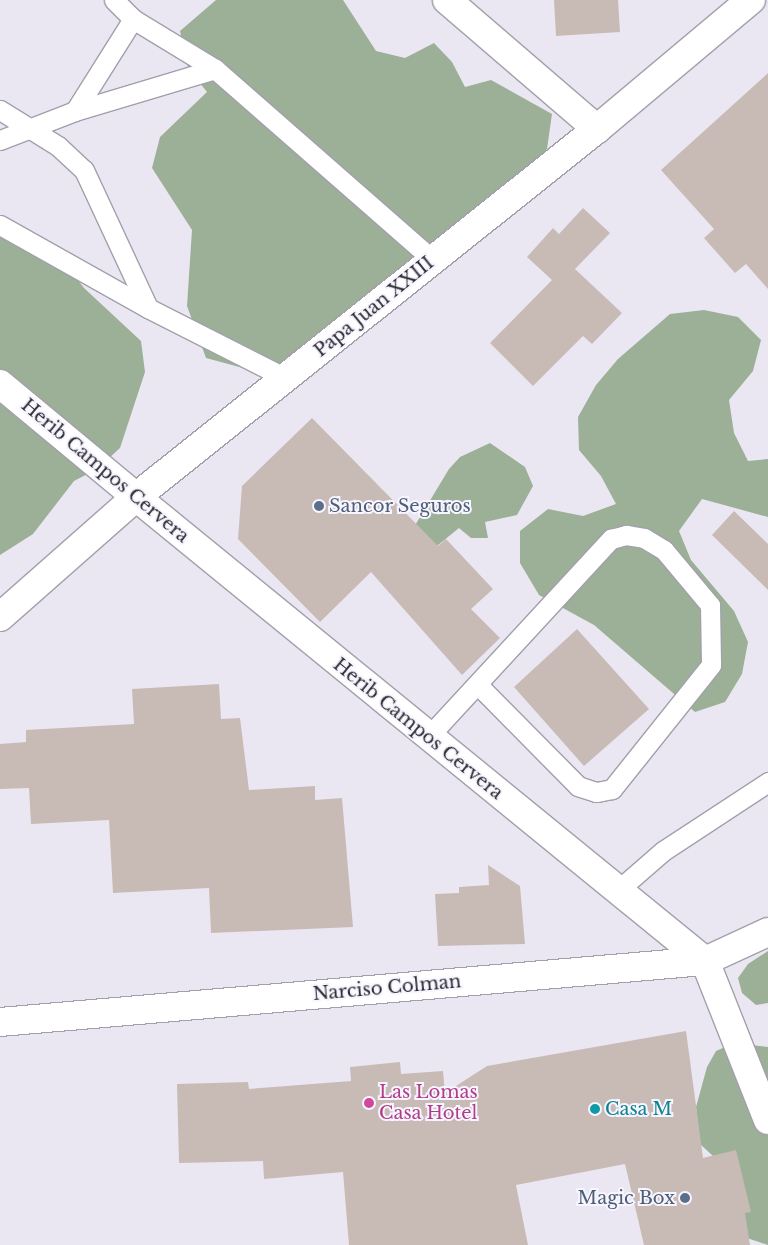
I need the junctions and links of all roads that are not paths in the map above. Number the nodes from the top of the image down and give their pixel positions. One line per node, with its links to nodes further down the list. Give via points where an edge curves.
1 (114, 0): 4 (lane)
2 (448, 0): 9 (street)
3 (751, 0): 9 (street, Papa Juan XXIII)
4 (133, 19): 5 (lane); 7 (lane)
5 (215, 69): 7 (lane); 12 (lane)
6 (0, 110): 8 (lane)
7 (75, 111): 8 (lane)
8 (29, 126): 10 (lane); 13 (lane, via 84,170)
9 (597, 130): 12 (street, Papa Juan XXIII)
10 (0, 140)
11 (0, 225): 13 (lane)
12 (433, 260): 14 (street, Papa Juan XXIII)
13 (148, 308): 14 (lane)
14 (286, 378): 16 (street, Papa Juan XXIII)
15 (0, 384): 16 (street, Herib Campos Cervera)
16 (136, 497): 17 (street, Papa Juan XXIII); 19 (street, Herib Campos Cervera)
17 (0, 617)
18 (478, 685): 18 (lane, via 578,786 596,792 612,789 711,665 710,605 664,550 644,538 626,535 611,539); 19 (lane)
19 (428, 737): 21 (street, Herib Campos Cervera)
20 (768, 782): 21 (lane, via 663,851)
21 (616, 892): 23 (street, Herib Campos Cervera)
22 (768, 932): 23 (street, Narciso Colman)
23 (705, 960): 24 (street, Narciso Colman); 25 (street)
24 (0, 1022)
25 (768, 1120)

